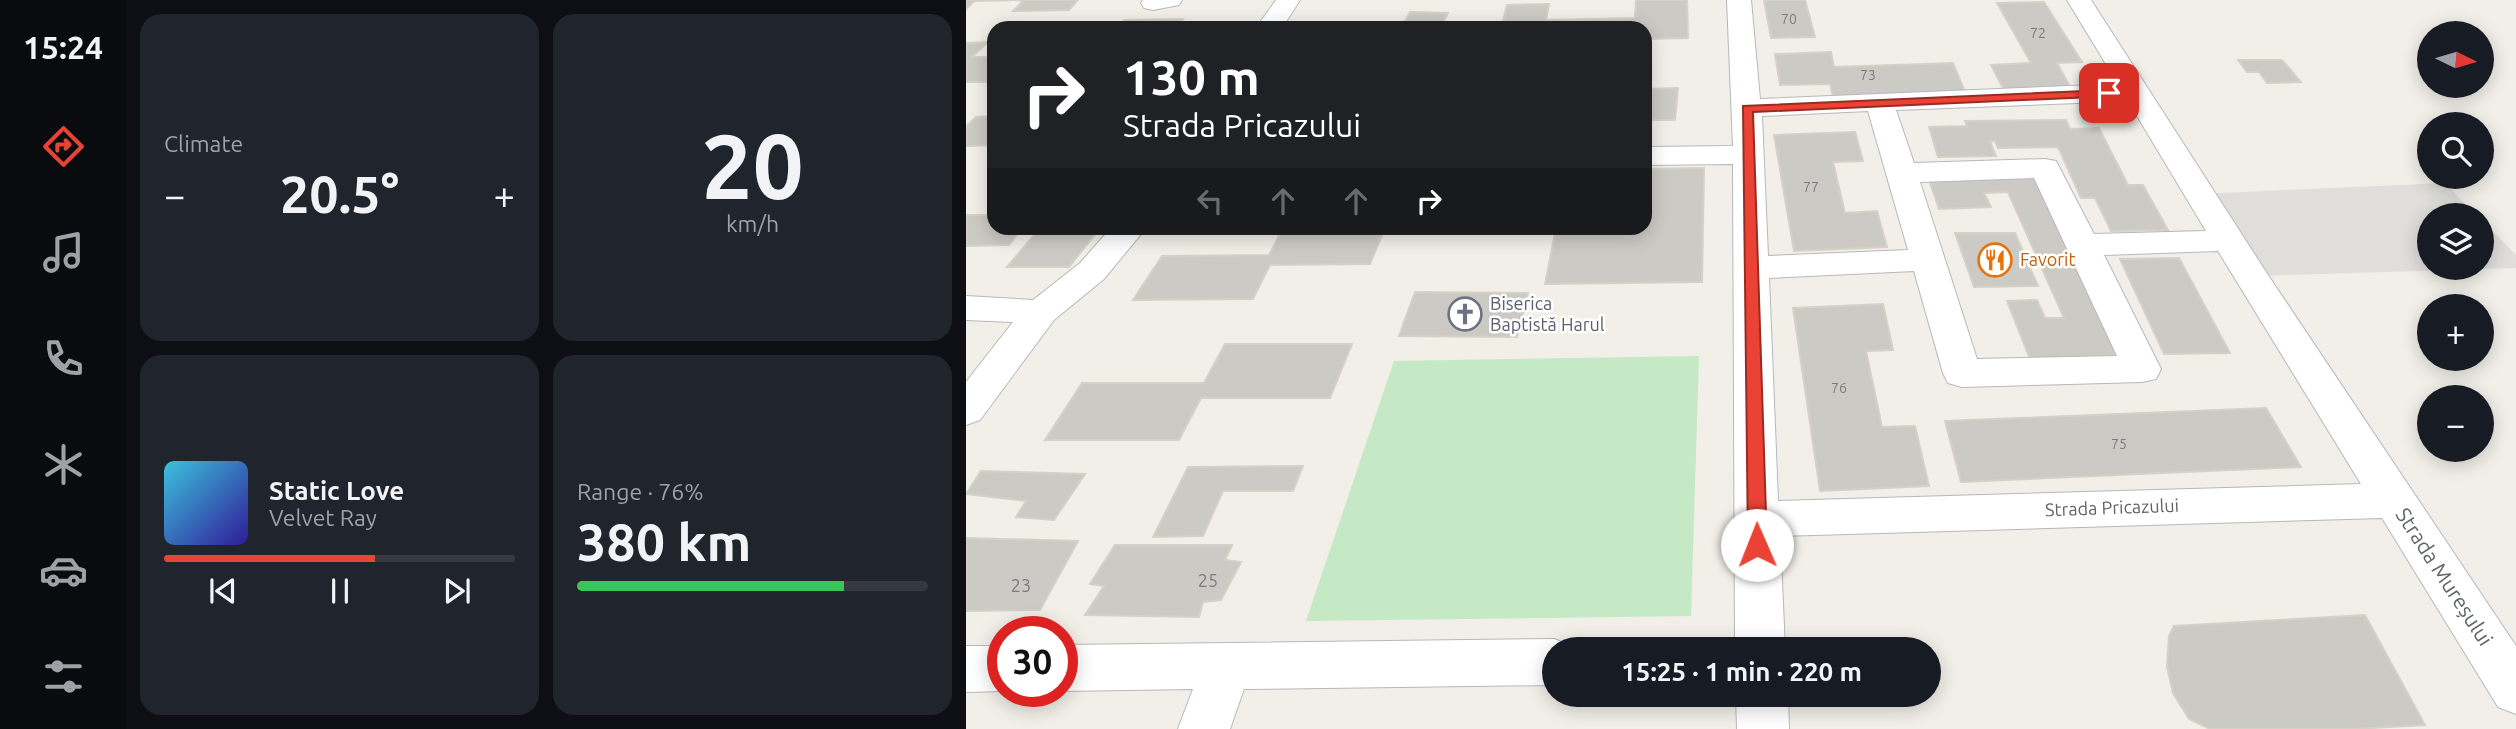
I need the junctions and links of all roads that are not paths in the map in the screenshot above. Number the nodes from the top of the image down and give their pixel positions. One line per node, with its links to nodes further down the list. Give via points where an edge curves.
1 (1288, 0): 4 (street)
2 (1739, 0): 7 (street)
3 (2079, 0): 5 (street)
4 (1274, 21)
5 (2135, 92): 6 (street); 12 (street)
6 (1880, 104): 7 (street); 10 (street)
7 (1747, 108): 8 (street)
8 (1748, 155): 9 (street); 15 (street)
9 (1652, 156)
10 (1903, 173): 13 (street, via 2045,167); 14 (street)
11 (1123, 235): 17 (street, via 1092,271)
12 (2228, 240): 13 (street); 19 (street)
13 (2082, 245): 14 (street, via 2142,369 1962,373)
14 (1926, 260): 15 (street)
15 (1751, 268): 20 (street)
16 (966, 308): 17 (street)
17 (1041, 312): 18 (street)
18 (966, 410)
19 (2394, 500): 20 (street, Strada Pricazului); 27 (street, Strada Mureșului)
20 (1757, 519): 21 (street)
21 (1760, 637)
22 (1542, 662): 23 (street)
23 (1227, 666): 24 (street); 29 (street)
24 (1078, 668)
25 (966, 669): 26 (street)
26 (987, 669)
27 (2516, 690)
28 (1762, 707): 30 (street)
29 (1205, 729)
30 (1763, 729)

